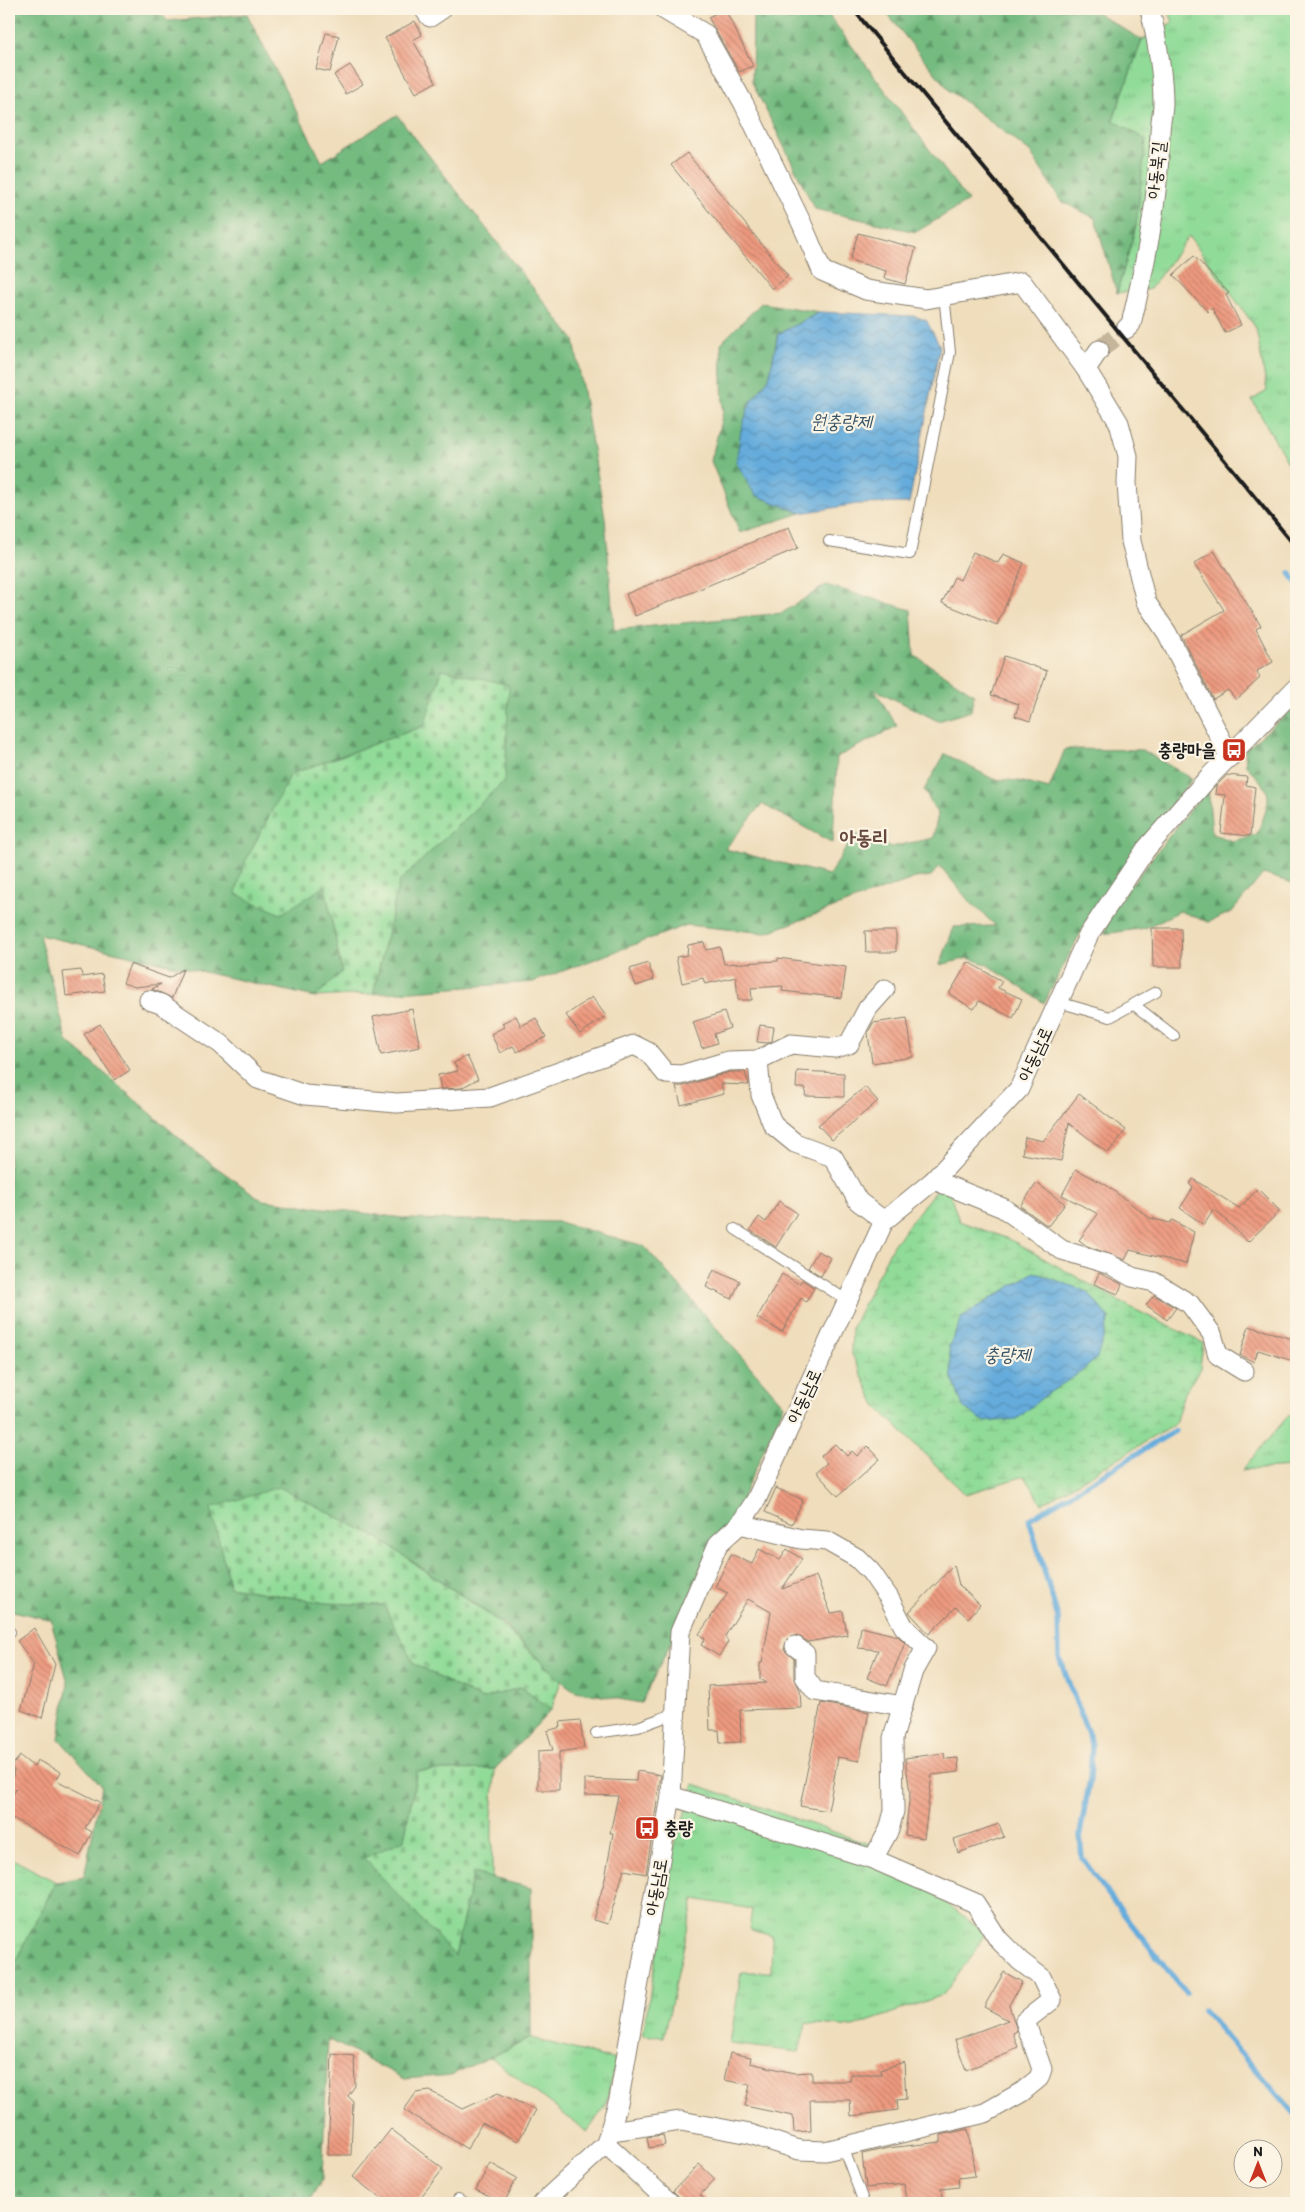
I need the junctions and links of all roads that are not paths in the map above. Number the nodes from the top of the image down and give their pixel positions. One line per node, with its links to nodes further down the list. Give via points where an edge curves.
1 (424, 9): 2 (street, via 430,17)
2 (442, 9)
3 (663, 9): 5 (street, via 705,34 744,104 822,271 866,290 926,299)
4 (1150, 9): 6 (street, 아동북길, via 1162,76 1160,153 1148,247 1131,324)
5 (944, 295): 8 (street, via 1022,282); 9 (lane, via 950,352 910,554)
6 (1126, 329)
7 (1098, 350): 8 (street)
8 (1086, 369): 11 (street, via 1119,423 1128,456 1131,541 1146,602 1167,633)
9 (828, 541)
10 (1296, 688): 11 (street, 아동남로)
11 (1230, 757): 15 (street, 아동남로, via 1146,849 1090,934)
12 (885, 989): 18 (street, via 868,1008 849,1044 834,1048 791,1044)
13 (1156, 992): 16 (lane)
14 (150, 1000): 18 (street, via 221,1044 258,1079 305,1095 397,1103 490,1097 634,1045 648,1052 666,1074 681,1074 728,1061)
15 (1058, 1002): 16 (lane, via 1110,1017); 19 (street, 아동남로, via 1019,1089)
16 (1133, 1004): 17 (lane)
17 (1174, 1036)
18 (758, 1060): 20 (street, via 761,1095 773,1126 795,1143 832,1157 858,1201)
19 (934, 1180): 20 (street, 아동남로); 23 (street, via 1003,1208 1062,1250 1110,1265 1132,1277 1154,1282 1190,1304 1212,1334 1218,1356)
20 (884, 1221): 22 (street, 아동남로)
21 (735, 1229): 22 (lane)
22 (848, 1301): 24 (street, 아동남로, via 756,1500)
23 (1244, 1371)
24 (740, 1524): 26 (street, via 801,1539 827,1541 857,1558 871,1572 904,1627 926,1648 913,1671); 27 (street, 아동남로, via 718,1544 680,1632)
25 (795, 1646): 26 (street, via 805,1654 805,1677 815,1691)
26 (903, 1706): 30 (street, via 893,1738 894,1811 889,1830)
27 (676, 1713): 28 (lane, via 638,1727); 29 (street, 아동남로)
28 (596, 1733)
29 (671, 1796): 30 (street); 31 (street, 아동남로, via 619,2099)
30 (873, 1859): 32 (street, via 975,1903 998,1939 1041,1977 1052,2000 1024,2021 1042,2069 1039,2078 1022,2092 985,2113)
31 (608, 2137): 32 (street, via 681,2121 750,2134 799,2150 825,2151); 33 (street); 34 (street)
32 (843, 2146): 35 (lane)
33 (542, 2203)
34 (670, 2203)
35 (864, 2203)

